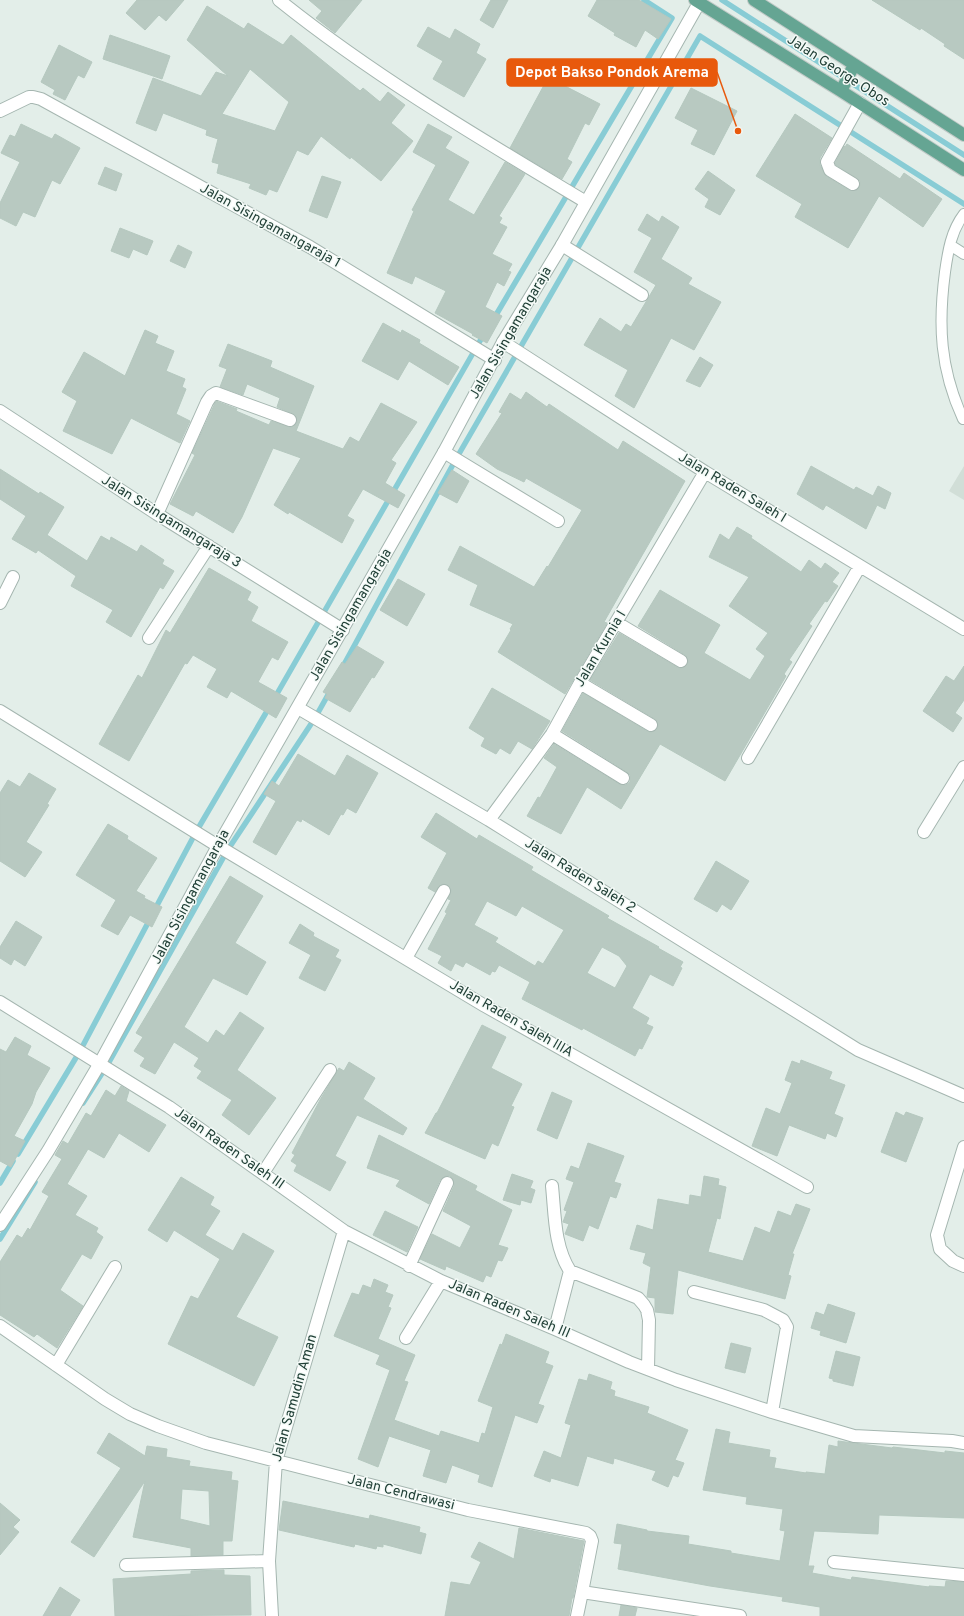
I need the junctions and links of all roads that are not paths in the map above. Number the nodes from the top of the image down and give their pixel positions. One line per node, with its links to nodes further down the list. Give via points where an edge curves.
1 (279, 0): 11 (street, via 322,34 426,104)
2 (754, 0): 4 (main road, Jalan George Obos)
3 (697, 2): 5 (main road, Jalan George Obos); 11 (street, Jalan Sisingamangaraja)
4 (854, 65): 5 (main road); 8 (main road, Jalan George Obos)
5 (841, 91): 6 (main road, Jalan George Obos)
6 (860, 103): 9 (main road, Jalan George Obos); 10 (street, via 827,162 830,170)
7 (0, 111): 18 (street, Jalan Sisingamangaraja 1, via 29,97 41,99 310,247)
8 (964, 135)
9 (964, 170)
10 (853, 184)
11 (586, 202): 13 (street, Jalan Sisingamangaraja)
12 (964, 214): 14 (lane)
13 (562, 245): 16 (street); 17 (street, Jalan Sisingamangaraja)
14 (950, 245): 15 (lane); 20 (lane, via 940,325 948,377)
15 (964, 254)
16 (642, 295)
17 (503, 342): 18 (street, Jalan Sisingamangaraja); 23 (street, Jalan Raden Saleh I)
18 (495, 360): 22 (street, Jalan Sisingamangaraja)
19 (0, 411): 24 (street, Jalan Sisingamangaraja 3)
20 (963, 419)
21 (290, 420): 24 (street, via 216,393 211,396)
22 (444, 452): 25 (street); 32 (street, Jalan Sisingamangaraja)
23 (705, 472): 27 (street, Jalan Raden Saleh I); 30 (street, Jalan Kurnia I)
24 (157, 514): 26 (street, Jalan Sisingamangaraja 3)
25 (558, 521)
26 (209, 546): 32 (street, Jalan Sisingamangaraja 3); 33 (street)
27 (860, 566): 31 (street, Jalan Raden Saleh I); 40 (street)
28 (13, 577): 29 (street)
29 (0, 603)
30 (617, 622): 34 (street); 35 (street, Jalan Kurnia I)
31 (964, 629)
32 (343, 630): 36 (street, Jalan Sisingamangaraja)
33 (149, 638)
34 (681, 661)
35 (580, 683): 38 (street); 39 (street, Jalan Kurnia I)
36 (298, 708): 43 (street, Jalan Raden Saleh 2); 45 (street, Jalan Sisingamangaraja)
37 (0, 711): 45 (street, Jalan Raden Saleh IIIA)
38 (651, 725)
39 (552, 734): 42 (street); 43 (street, Jalan Kurnia I)
40 (748, 758)
41 (964, 767): 44 (street)
42 (623, 778)
43 (489, 820): 51 (street, Jalan Raden Saleh 2, via 858,1050)
44 (924, 832)
45 (218, 846): 47 (street, Jalan Raden Saleh IIIA); 49 (street, Jalan Sisingamangaraja)
46 (444, 891): 47 (street)
47 (406, 958): 56 (street, Jalan Raden Saleh IIIA, via 485,1006)
48 (0, 1002): 49 (street, Jalan Raden Saleh III)
49 (100, 1063): 53 (street, Jalan Raden Saleh III, via 169,1107); 57 (street, Jalan Sisingamangaraja)
50 (330, 1070): 53 (street)
51 (964, 1096)
52 (964, 1147): 60 (street, via 937,1235 940,1248 953,1261)
53 (263, 1173): 58 (street, Jalan Raden Saleh III)
54 (446, 1182): 59 (street)
55 (552, 1186): 62 (street, via 558,1243)
56 (807, 1186)
57 (0, 1226)
58 (344, 1231): 59 (street, Jalan Raden Saleh III); 72 (street, Jalan Samudin Aman)
59 (409, 1266): 63 (street, Jalan Raden Saleh III)
60 (964, 1266)
61 (115, 1268): 68 (street)
62 (570, 1271): 66 (street); 69 (street, via 638,1298 644,1305 649,1320)
63 (441, 1281): 66 (street, Jalan Raden Saleh III); 67 (street)
64 (694, 1292): 70 (street, via 764,1310 783,1320 787,1327)
65 (0, 1326): 68 (street, Jalan Cendrawasi)
66 (556, 1328): 69 (street, Jalan Raden Saleh III)
67 (406, 1338)
68 (56, 1365): 72 (street, Jalan Cendrawasi, via 130,1414 206,1443)
69 (648, 1369): 70 (street, Jalan Raden Saleh III)
70 (772, 1412): 71 (street, Jalan Raden Saleh III, via 854,1436)
71 (964, 1443)
72 (276, 1461): 73 (street, Jalan Samudin Aman); 77 (street, Jalan Cendrawasi, via 468,1510 586,1533 592,1541)
73 (269, 1561): 75 (street); 78 (street, Jalan Samudin Aman)
74 (834, 1562): 76 (street)
75 (126, 1565)
76 (964, 1575)
77 (582, 1592): 79 (street, Jalan Cendrawasi); 80 (street)
78 (272, 1616)
79 (577, 1616)
80 (740, 1616)

